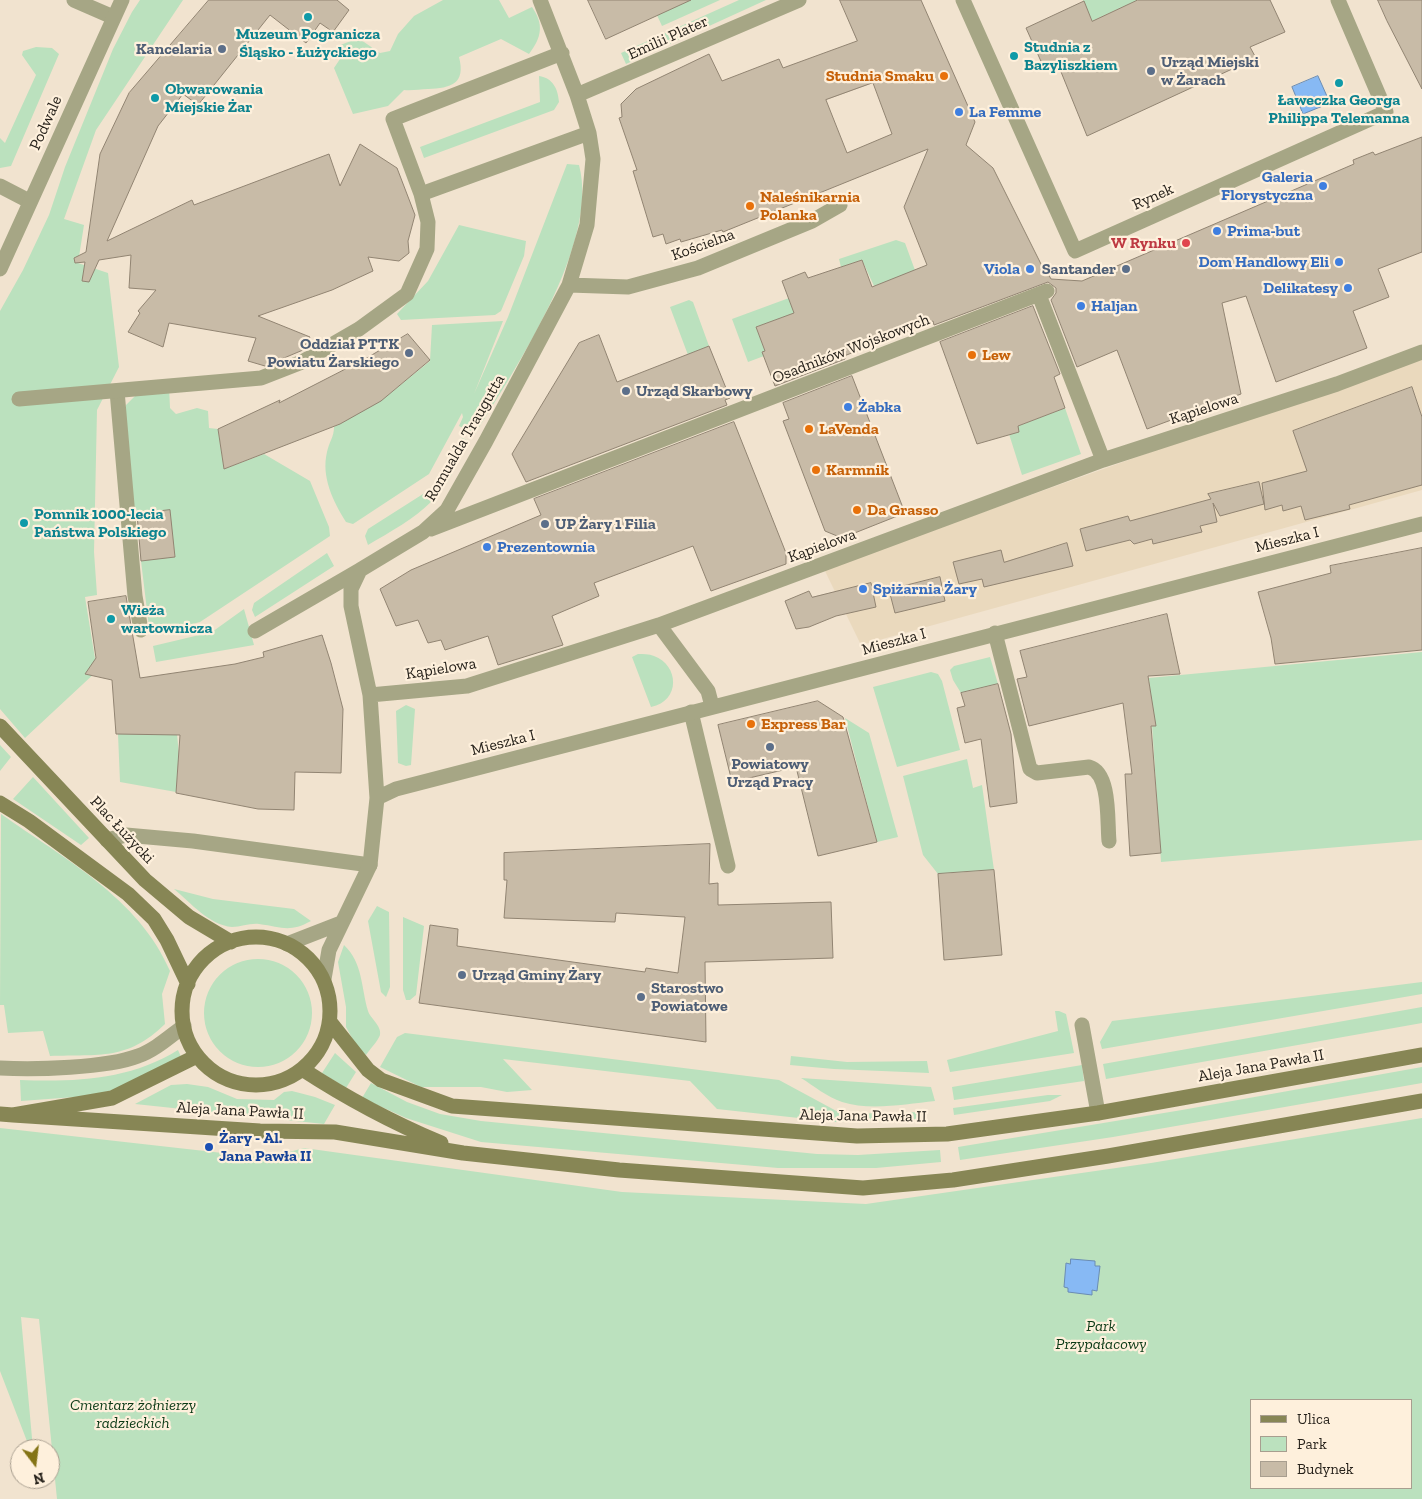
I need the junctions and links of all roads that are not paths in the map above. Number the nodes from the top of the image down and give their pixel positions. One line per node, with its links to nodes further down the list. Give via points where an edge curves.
1 (74, 0): 7 (street)
2 (122, 0): 7 (street, Podwale)
3 (540, 0): 8 (street, Romualda Traugutta)
4 (799, 0): 9 (street, Emilii Plater)
5 (963, 0): 6 (street, Rynek, via 1075,251 1386,112)
6 (1338, 0)
7 (113, 17): 13 (street, Podwale)
8 (562, 53): 9 (street, Romualda Traugutta); 12 (street, via 393,119)
9 (578, 95): 10 (street, Romualda Traugutta)
10 (589, 133): 12 (street); 16 (street, Romualda Traugutta, via 593,159 588,225)
11 (0, 186): 13 (street)
12 (420, 194): 18 (street, via 428,222 427,249 407,294 359,329 302,362 261,378)
13 (30, 201): 15 (street, Podwale)
14 (840, 205): 16 (street, Kościelna, via 812,221 698,268 628,287)
15 (1, 265)
16 (569, 284): 22 (street, Romualda Traugutta, via 447,510)
17 (1422, 352): 20 (street, Kąpielowa, via 1337,384)
18 (117, 391): 19 (street); 25 (street, via 135,596)
19 (19, 399)
20 (1103, 460): 22 (street, Osadników Wojskowych, via 1043,293); 24 (street, Kąpielowa)
21 (1422, 524): 27 (street, Mieszka I)
22 (423, 532): 23 (street, Romualda Traugutta)
23 (360, 570): 26 (street, Romualda Traugutta); 28 (street, via 351,589 351,606)
24 (659, 625): 28 (street, Kąpielowa, via 467,686); 29 (street, via 708,691)
25 (141, 630)
26 (255, 631)
27 (995, 633): 29 (street, Mieszka I); 35 (street, via 1030,769 1037,773 1096,769 1105,786)
28 (370, 696): 32 (street)
29 (712, 706): 30 (street, Mieszka I)
30 (691, 712): 32 (street, Mieszka I, via 396,789); 37 (street)
31 (0, 726): 34 (street, Plac Łużycki)
32 (377, 798): 36 (street)
33 (0, 803): 42 (street, via 30,821 128,894 154,919)
34 (107, 840): 36 (street, via 126,835 193,841); 39 (street, Plac Łużycki, via 145,880 189,917)
35 (1108, 841)
36 (370, 865): 38 (street)
37 (728, 866)
38 (341, 923): 40 (street); 41 (street, via 329,950)
39 (231, 942): 40 (street, via 247,937 270,938); 42 (street, via 206,956)
40 (287, 944): 41 (street, via 311,960)
41 (324, 980): 43 (street, via 330,1001)
42 (188, 984): 45 (street, via 183,998)
43 (330, 1022): 49 (street, via 325,1040); 51 (street, Aleja Jana Pawła II, via 368,1070 381,1080 452,1106 857,1136 947,1134)
44 (1082, 1025): 51 (street)
45 (184, 1026): 47 (street); 48 (street, via 152,1049 125,1060 92,1065)
46 (1422, 1055): 51 (street, Aleja Jana Pawła II)
47 (197, 1056): 49 (street, via 214,1072 235,1082 259,1085 282,1081); 52 (street, via 112,1098)
48 (0, 1068)
49 (302, 1069): 53 (street, Aleja Jana Pawła II, via 352,1101)
50 (1422, 1101): 53 (street, Aleja Jana Pawła II, via 1108,1156 953,1180 863,1188 619,1170)
51 (1098, 1112)
52 (7, 1115): 53 (street, Aleja Jana Pawła II, via 260,1131 334,1132)
53 (463, 1153)

